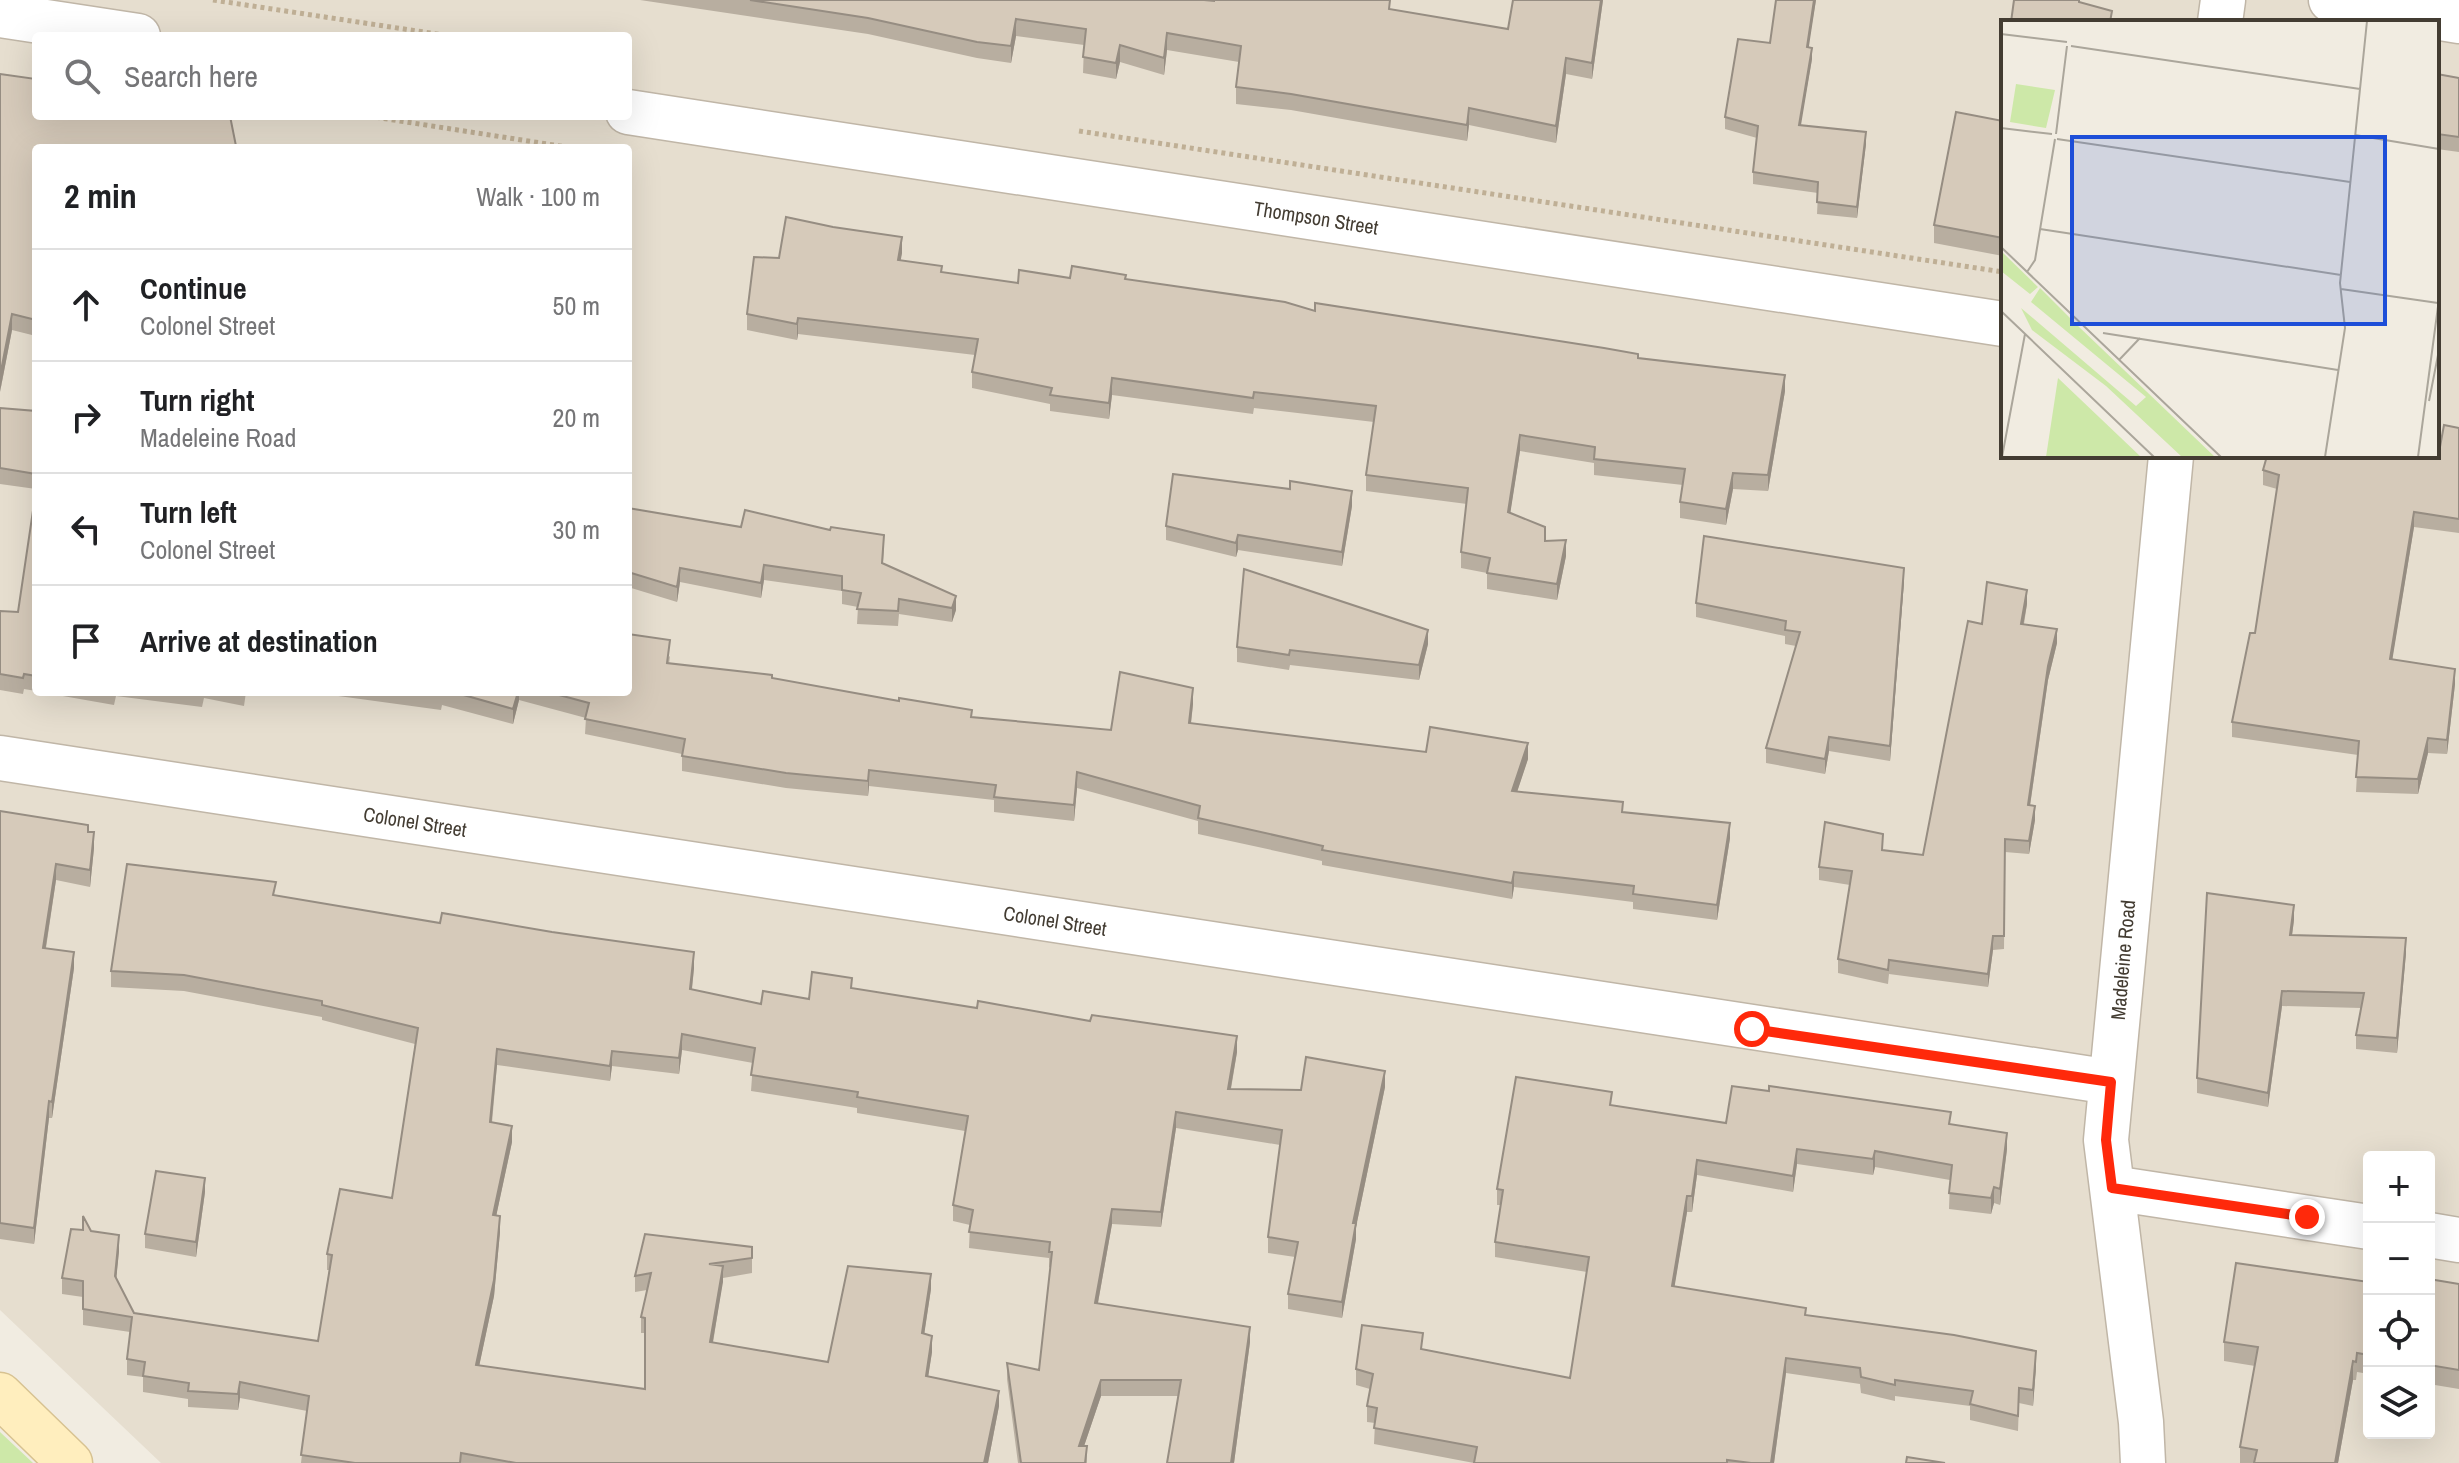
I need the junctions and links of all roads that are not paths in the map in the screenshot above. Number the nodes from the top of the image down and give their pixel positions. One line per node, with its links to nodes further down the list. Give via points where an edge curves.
1 (2223, 0): 4 (street)
2 (2331, 0): 5 (street)
3 (0, 15): 6 (street)
4 (2220, 20)
5 (2459, 21)
6 (112, 32)
7 (632, 113): 8 (street, Thompson Street)
8 (2001, 324)
9 (2171, 458): 11 (street, Madeleine Road)
10 (0, 758): 11 (street, Colonel Street)
11 (2111, 1082): 12 (street, Madeleine Road, via 2106,1140)
12 (2112, 1188): 13 (street); 18 (street, Madeleine Road)
13 (2363, 1226)
14 (2435, 1236): 15 (street)
15 (2459, 1240)
16 (0, 1395): 17 (street)
17 (70, 1463)
18 (2143, 1463)

